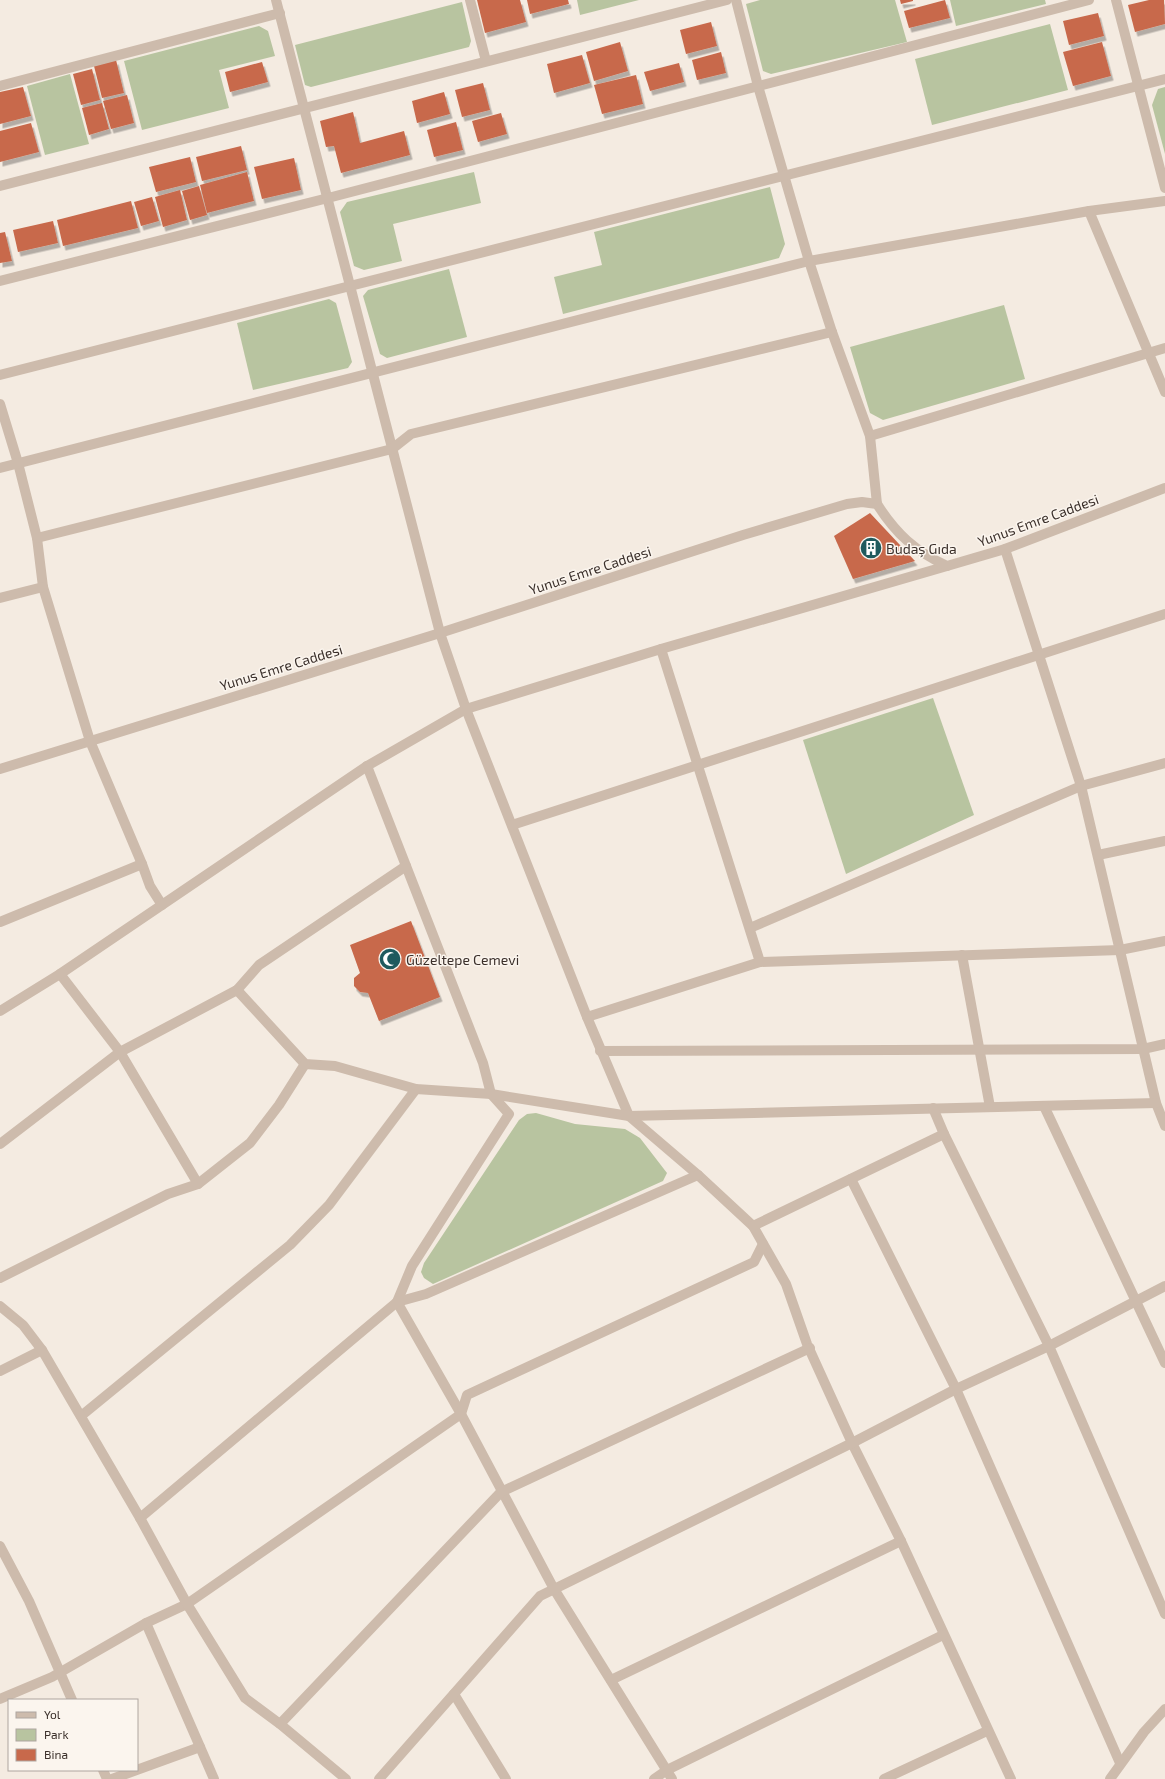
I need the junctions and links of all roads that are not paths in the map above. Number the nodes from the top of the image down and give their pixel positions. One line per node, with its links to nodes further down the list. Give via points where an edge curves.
1 (276, 0): 7 (street)
2 (470, 0): 8 (street)
3 (727, 0): 8 (street)
4 (736, 0): 11 (street)
5 (1089, 0): 11 (street)
6 (1116, 0): 12 (street)
7 (280, 13): 10 (street); 13 (street)
8 (486, 61): 13 (street)
9 (1165, 79): 12 (street)
10 (0, 86)
11 (758, 86): 14 (street); 17 (street)
12 (1138, 86): 14 (street); 16 (street)
13 (304, 108): 15 (street); 17 (street)
14 (784, 176): 20 (street); 22 (street)
15 (0, 186)
16 (1165, 188)
17 (328, 198): 21 (street); 22 (street)
18 (1165, 201): 19 (street)
19 (1090, 210): 20 (street); 25 (street)
20 (809, 261): 23 (street); 26 (street)
21 (0, 281)
22 (351, 287): 26 (street); 27 (street)
23 (832, 332): 30 (street); 31 (street, via 411,434)
24 (1165, 348): 25 (street)
25 (1149, 354): 28 (street); 30 (street)
26 (372, 372): 31 (street); 32 (street)
27 (0, 375)
28 (1165, 392)
29 (0, 404): 32 (street)
30 (870, 436): 35 (street)
31 (392, 449): 36 (street); 42 (street)
32 (18, 463): 33 (street); 36 (street)
33 (0, 468)
34 (1165, 488): 37 (street, Yunus Emre Caddesi)
35 (877, 504): 38 (street, via 897,533 928,557); 42 (street, Yunus Emre Caddesi, via 847,504 735,537)
36 (37, 538): 39 (street)
37 (1005, 549): 38 (street, Yunus Emre Caddesi); 44 (street)
38 (948, 566): 43 (street, Yunus Emre Caddesi)
39 (43, 587): 40 (street); 46 (street)
40 (0, 598)
41 (1165, 614): 44 (street)
42 (440, 633): 45 (street); 46 (street, Yunus Emre Caddesi)
43 (661, 649): 45 (street, Yunus Emre Caddesi); 48 (street)
44 (1039, 655): 48 (street); 51 (street)
45 (466, 709): 49 (street, Yunus Emre Caddesi); 52 (street)
46 (90, 741): 50 (street, Yunus Emre Caddesi); 55 (street)
47 (1165, 763): 51 (street)
48 (698, 765): 52 (street); 59 (street)
49 (367, 766): 56 (street); 57 (street, Yunus Emre Caddesi)
50 (0, 769)
51 (1081, 786): 54 (street); 59 (street)
52 (512, 825): 67 (street)
53 (1165, 841): 54 (street)
54 (1098, 855): 61 (street)
55 (142, 864): 57 (street, via 150,886); 58 (street)
56 (406, 866): 65 (street, via 259,965); 75 (street, via 483,1063)
57 (162, 905): 64 (street, Yunus Emre Caddesi)
58 (0, 922)
59 (750, 928): 63 (street)
60 (1165, 941): 61 (street)
61 (1120, 950): 62 (street); 70 (street)
62 (962, 955): 63 (street); 69 (street)
63 (760, 962): 67 (street)
64 (60, 974): 66 (street, Yunus Emre Caddesi); 72 (street)
65 (237, 990): 72 (street); 73 (street)
66 (0, 1011)
67 (587, 1017): 71 (street)
68 (1165, 1044): 70 (street)
69 (978, 1049): 70 (street); 71 (street); 78 (street)
70 (1143, 1049): 76 (street)
71 (600, 1050): 80 (street)
72 (120, 1052): 83 (street); 86 (street)
73 (305, 1064): 74 (street, via 335,1066); 86 (street, via 279,1105 250,1143)
74 (416, 1090): 75 (street); 101 (street, via 329,1205 290,1245)
75 (491, 1094): 80 (street); 92 (street, via 509,1114 412,1266)
76 (1156, 1103): 77 (street); 81 (street)
77 (1044, 1106): 78 (street); 91 (street)
78 (990, 1107): 79 (street)
79 (933, 1108): 80 (street); 82 (street)
80 (629, 1116): 84 (street)
81 (1165, 1126)
82 (944, 1134): 85 (street); 94 (street)
83 (0, 1144)
84 (698, 1175): 87 (street); 92 (street, via 426,1294)
85 (851, 1179): 87 (street); 99 (street)
86 (198, 1184): 89 (street, via 168,1194)
87 (753, 1226): 88 (street)
88 (763, 1244): 95 (street, via 786,1284); 100 (street, via 754,1262 467,1395)
89 (0, 1278)
90 (1165, 1286): 91 (street)
91 (1136, 1300): 94 (street); 97 (street)
92 (397, 1302): 100 (street); 104 (street)
93 (0, 1306): 96 (street, via 23,1325)
94 (1049, 1346): 99 (street); 109 (street)
95 (810, 1348): 102 (street); 103 (street)
96 (42, 1350): 98 (street); 101 (street)
97 (1165, 1363)
98 (0, 1371)
99 (956, 1389): 102 (street); 121 (street)
100 (460, 1414): 103 (street); 108 (street)
101 (81, 1416): 104 (street)
102 (852, 1443): 105 (street); 107 (street)
103 (502, 1492): 107 (street); 118 (street)
104 (140, 1518): 108 (street)
105 (901, 1541): 111 (street); 113 (street)
106 (0, 1546): 112 (street, via 29,1601)
107 (554, 1589): 113 (street); 114 (street, via 540,1596)
108 (187, 1604): 110 (street); 118 (street, via 245,1698)
109 (1165, 1614)
110 (146, 1623): 112 (street); 120 (street)
111 (943, 1635): 119 (street); 123 (street)
112 (60, 1672): 115 (street); 116 (street)
113 (611, 1680): 123 (street)
114 (454, 1694): 128 (street); 129 (street)
115 (0, 1699)
116 (72, 1699)
117 (1165, 1708): 121 (street)
118 (280, 1724): 127 (street)
119 (987, 1730): 132 (street); 133 (street)
120 (200, 1747): 122 (street); 126 (street)
121 (1120, 1763): 134 (street)
122 (138, 1770)
123 (667, 1770): 130 (street); 131 (street)
124 (134, 1771): 125 (street)
125 (112, 1779)
126 (214, 1779)
127 (346, 1779)
128 (379, 1779)
129 (506, 1779)
130 (654, 1779)
131 (672, 1779)
132 (884, 1779)
133 (1011, 1779)
134 (1110, 1779)

